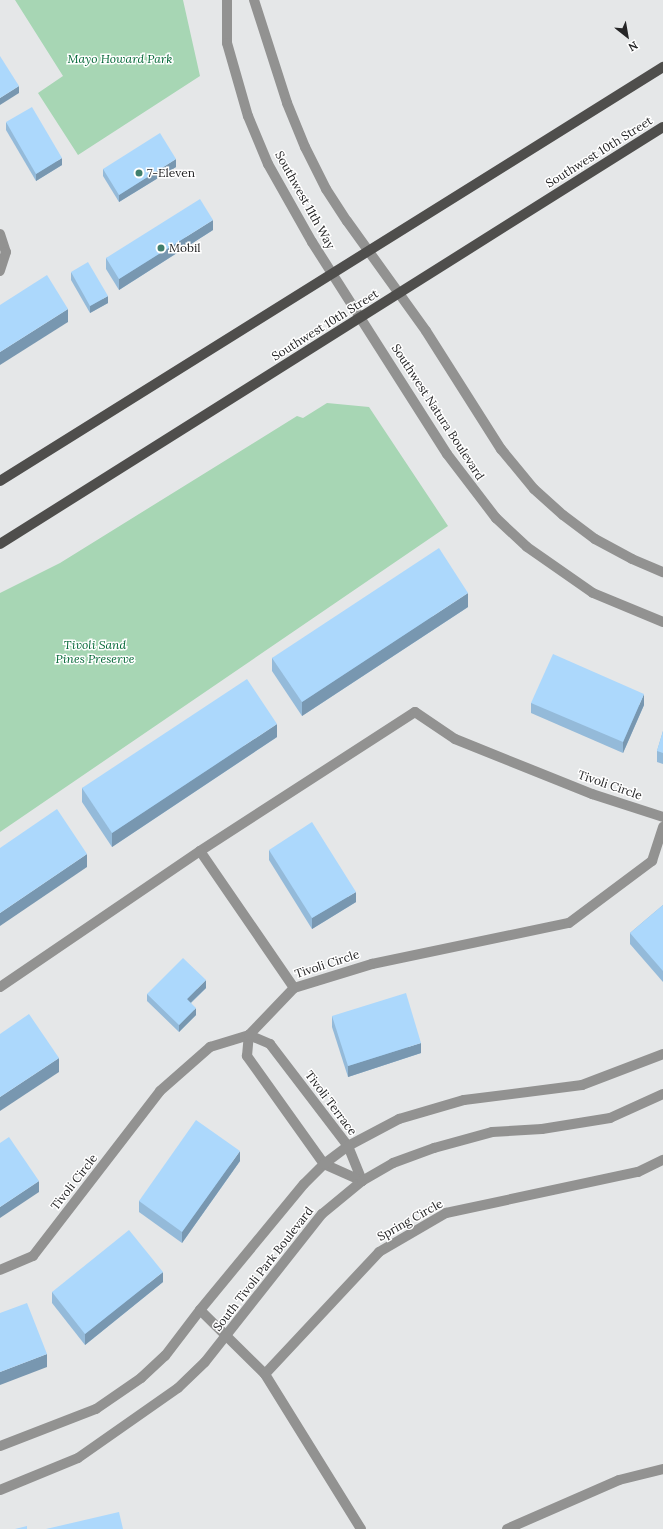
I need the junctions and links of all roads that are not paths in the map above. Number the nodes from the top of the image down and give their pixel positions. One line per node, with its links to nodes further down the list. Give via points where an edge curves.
1 (227, 0): 8 (street, Southwest 11th Way, via 228,44 248,116 280,187)
2 (254, 0): 6 (street, Southwest 11th Way, via 304,147 326,189)
3 (663, 67): 6 (main road)
4 (663, 127): 9 (main road, Southwest 10th Street)
5 (0, 234): 7 (street, via 6,252)
6 (368, 250): 8 (main road); 9 (street)
7 (0, 271)
8 (332, 272): 10 (street, Southwest Natura Boulevard); 11 (main road)
9 (401, 293): 10 (main road, Southwest 10th Street); 13 (street, via 501,449 534,489 595,539)
10 (361, 318): 12 (main road, Southwest 10th Street); 14 (street, Southwest Natura Boulevard, via 447,454 496,518 527,547 573,580 630,610)
11 (0, 481)
12 (0, 544)
13 (663, 572)
14 (663, 622)
15 (663, 817): 17 (street, Tivoli Circle, via 592,794 455,739 415,712)
16 (663, 827): 19 (street, Tivoli Circle, via 652,861 569,923 372,964)
17 (200, 851): 18 (street, Tivoli Circle); 19 (street)
18 (0, 987)
19 (294, 988): 20 (street, Tivoli Circle)
20 (249, 1035): 23 (street, Tivoli Terrace, via 270,1044); 25 (street, via 247,1056); 27 (street, Tivoli Circle, via 210,1047 160,1091 33,1256)
21 (663, 1054): 23 (street, South Tivoli Park Boulevard, via 582,1085 464,1100 398,1119)
22 (663, 1094): 26 (street, South Tivoli Park Boulevard, via 610,1118 542,1129 492,1132 434,1148 393,1163)
23 (348, 1146): 25 (street, South Tivoli Park Boulevard); 26 (street, Tivoli Terrace)
24 (663, 1160): 30 (street, Spring Circle, via 638,1172 446,1213 379,1252)
25 (324, 1164): 26 (street); 28 (street, South Tivoli Park Boulevard, via 304,1184)
26 (362, 1181): 29 (street, South Tivoli Park Boulevard, via 322,1214)
27 (0, 1270)
28 (200, 1310): 29 (street); 31 (street, South Tivoli Park Boulevard, via 165,1356 141,1378 96,1409)
29 (227, 1336): 30 (street); 33 (street, South Tivoli Park Boulevard, via 178,1388 78,1458)
30 (265, 1374): 34 (street)
31 (0, 1446)
32 (663, 1469): 35 (street, via 619,1480)
33 (0, 1490)
34 (361, 1529)
35 (507, 1529)

